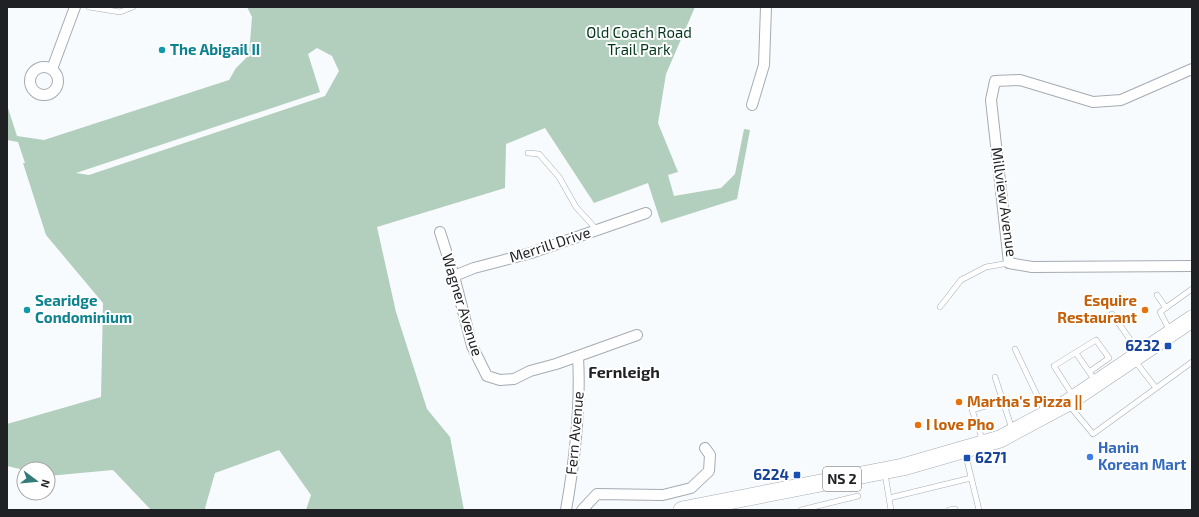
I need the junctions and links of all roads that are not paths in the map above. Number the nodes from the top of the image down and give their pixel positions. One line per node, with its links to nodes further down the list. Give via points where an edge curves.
1 (75, 7): 5 (street)
2 (89, 7): 3 (lane, via 120,12)
3 (134, 7)
4 (766, 7): 7 (street, via 764,65)
5 (52, 69)
6 (1192, 69): 12 (street, Millview Avenue, via 1121,100 1093,102 1020,80 995,81 991,100)
7 (752, 105)
8 (528, 153): 10 (lane, via 538,154 559,177 576,207)
9 (646, 213): 10 (street, Merrill Drive)
10 (597, 230): 14 (street, Merrill Drive)
11 (440, 232): 14 (street, Wagner Avenue)
12 (1010, 262): 13 (street, Millview Avenue, via 1032,267); 17 (lane, via 986,267 961,280)
13 (1192, 266)
14 (454, 276): 25 (street, Wagner Avenue, via 472,346 487,376 500,380 514,379 530,371)
15 (1192, 289): 18 (lane)
16 (1157, 295): 18 (lane)
17 (940, 307)
18 (1166, 308): 21 (lane, via 1160,312)
19 (1112, 314): 26 (lane)
20 (1192, 319): 21 (main road, NS 2)
21 (1171, 334): 26 (main road, NS 2)
22 (637, 335): 25 (street)
23 (1015, 349): 33 (lane)
24 (1076, 353): 29 (lane); 29 (lane, via 1096,340 1109,358); 32 (lane, via 1054,366)
25 (578, 356): 43 (street, Fern Avenue, via 580,387 575,456)
26 (1137, 357): 29 (main road, NS 2); 30 (lane)
27 (1192, 362): 30 (lane)
28 (995, 377): 31 (lane)
29 (1093, 378): 32 (main road, NS 2)
30 (1156, 388): 32 (lane, via 1093,434)
31 (1003, 401): 34 (lane); 35 (lane, via 972,410)
32 (1071, 401): 33 (main road, NS 2)
33 (1046, 414): 34 (main road, NS 2)
34 (1013, 432): 35 (main road, NS 2)
35 (984, 444): 37 (main road, NS 2)
36 (705, 448): 44 (street, via 710,455 709,471 691,488 663,495 597,494)
37 (964, 450): 38 (main road, NS 2); 39 (lane)
38 (884, 471): 41 (lane); 42 (main road, NS 2)
39 (971, 478): 41 (lane); 48 (lane)
40 (858, 496): 46 (lane)
41 (889, 498): 47 (lane)
42 (722, 506): 45 (main road, NS 2)
43 (566, 510)
44 (582, 510)
45 (682, 510)
46 (801, 510)
47 (891, 510)
48 (979, 510)

